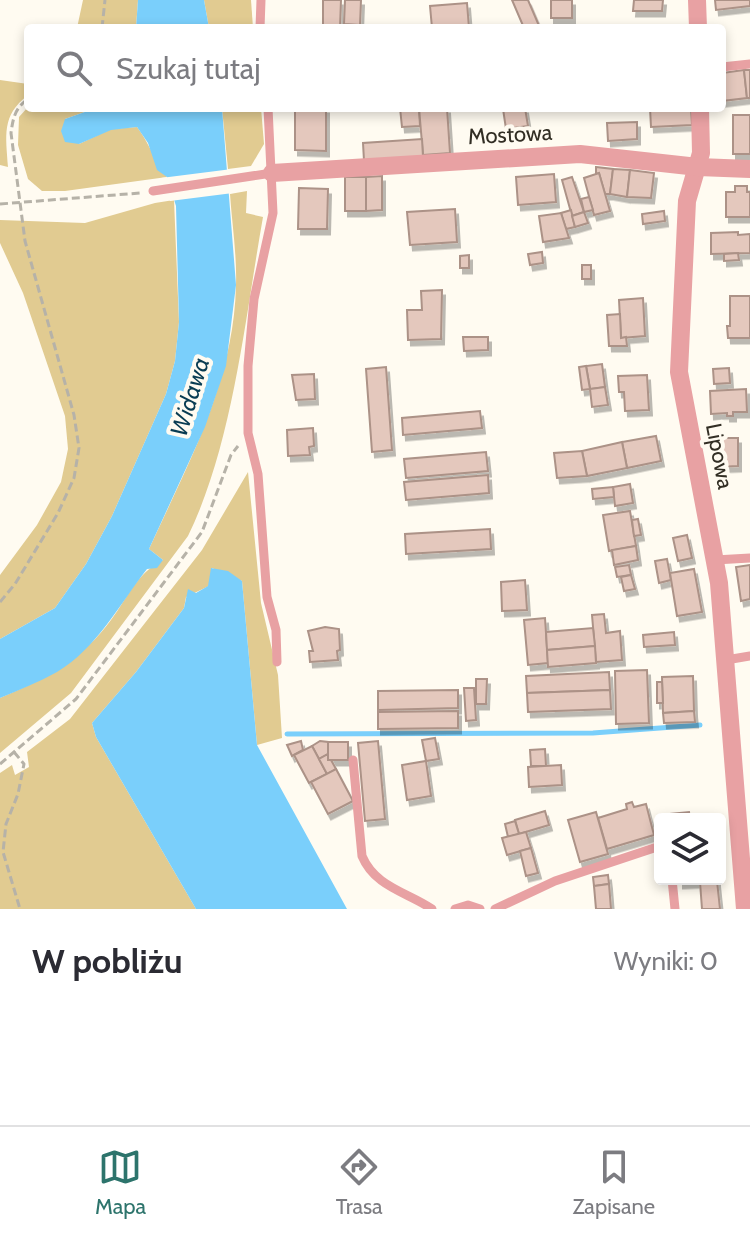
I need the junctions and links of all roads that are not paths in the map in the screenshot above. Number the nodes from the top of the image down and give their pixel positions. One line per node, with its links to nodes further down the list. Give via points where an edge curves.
1 (261, 0): 3 (lane)
2 (697, 0): 4 (street)
3 (260, 24)
4 (698, 24)
5 (750, 64): 6 (lane)
6 (726, 67)
7 (268, 112): 11 (lane)
8 (700, 112): 9 (street, Lipowa)
9 (698, 167): 10 (street, Mostowa); 11 (street, Mostowa, via 580,154); 14 (street, Lipowa, via 687,201 679,372)
10 (750, 169)
11 (272, 173): 12 (lane, Mostowa); 17 (lane, via 273,213 254,299 248,433 258,474)
12 (153, 191)
13 (750, 558): 14 (lane)
14 (715, 560): 16 (street, Lipowa)
15 (750, 656): 16 (lane)
16 (726, 660): 26 (street, Lipowa)
17 (277, 662)
18 (353, 760): 21 (lane, via 367,867 383,883)
19 (654, 848): 24 (lane, via 555,881)
20 (673, 885): 25 (lane)
21 (432, 909)
22 (455, 909): 23 (lane)
23 (480, 909)
24 (495, 909)
25 (675, 909)
26 (745, 909)

